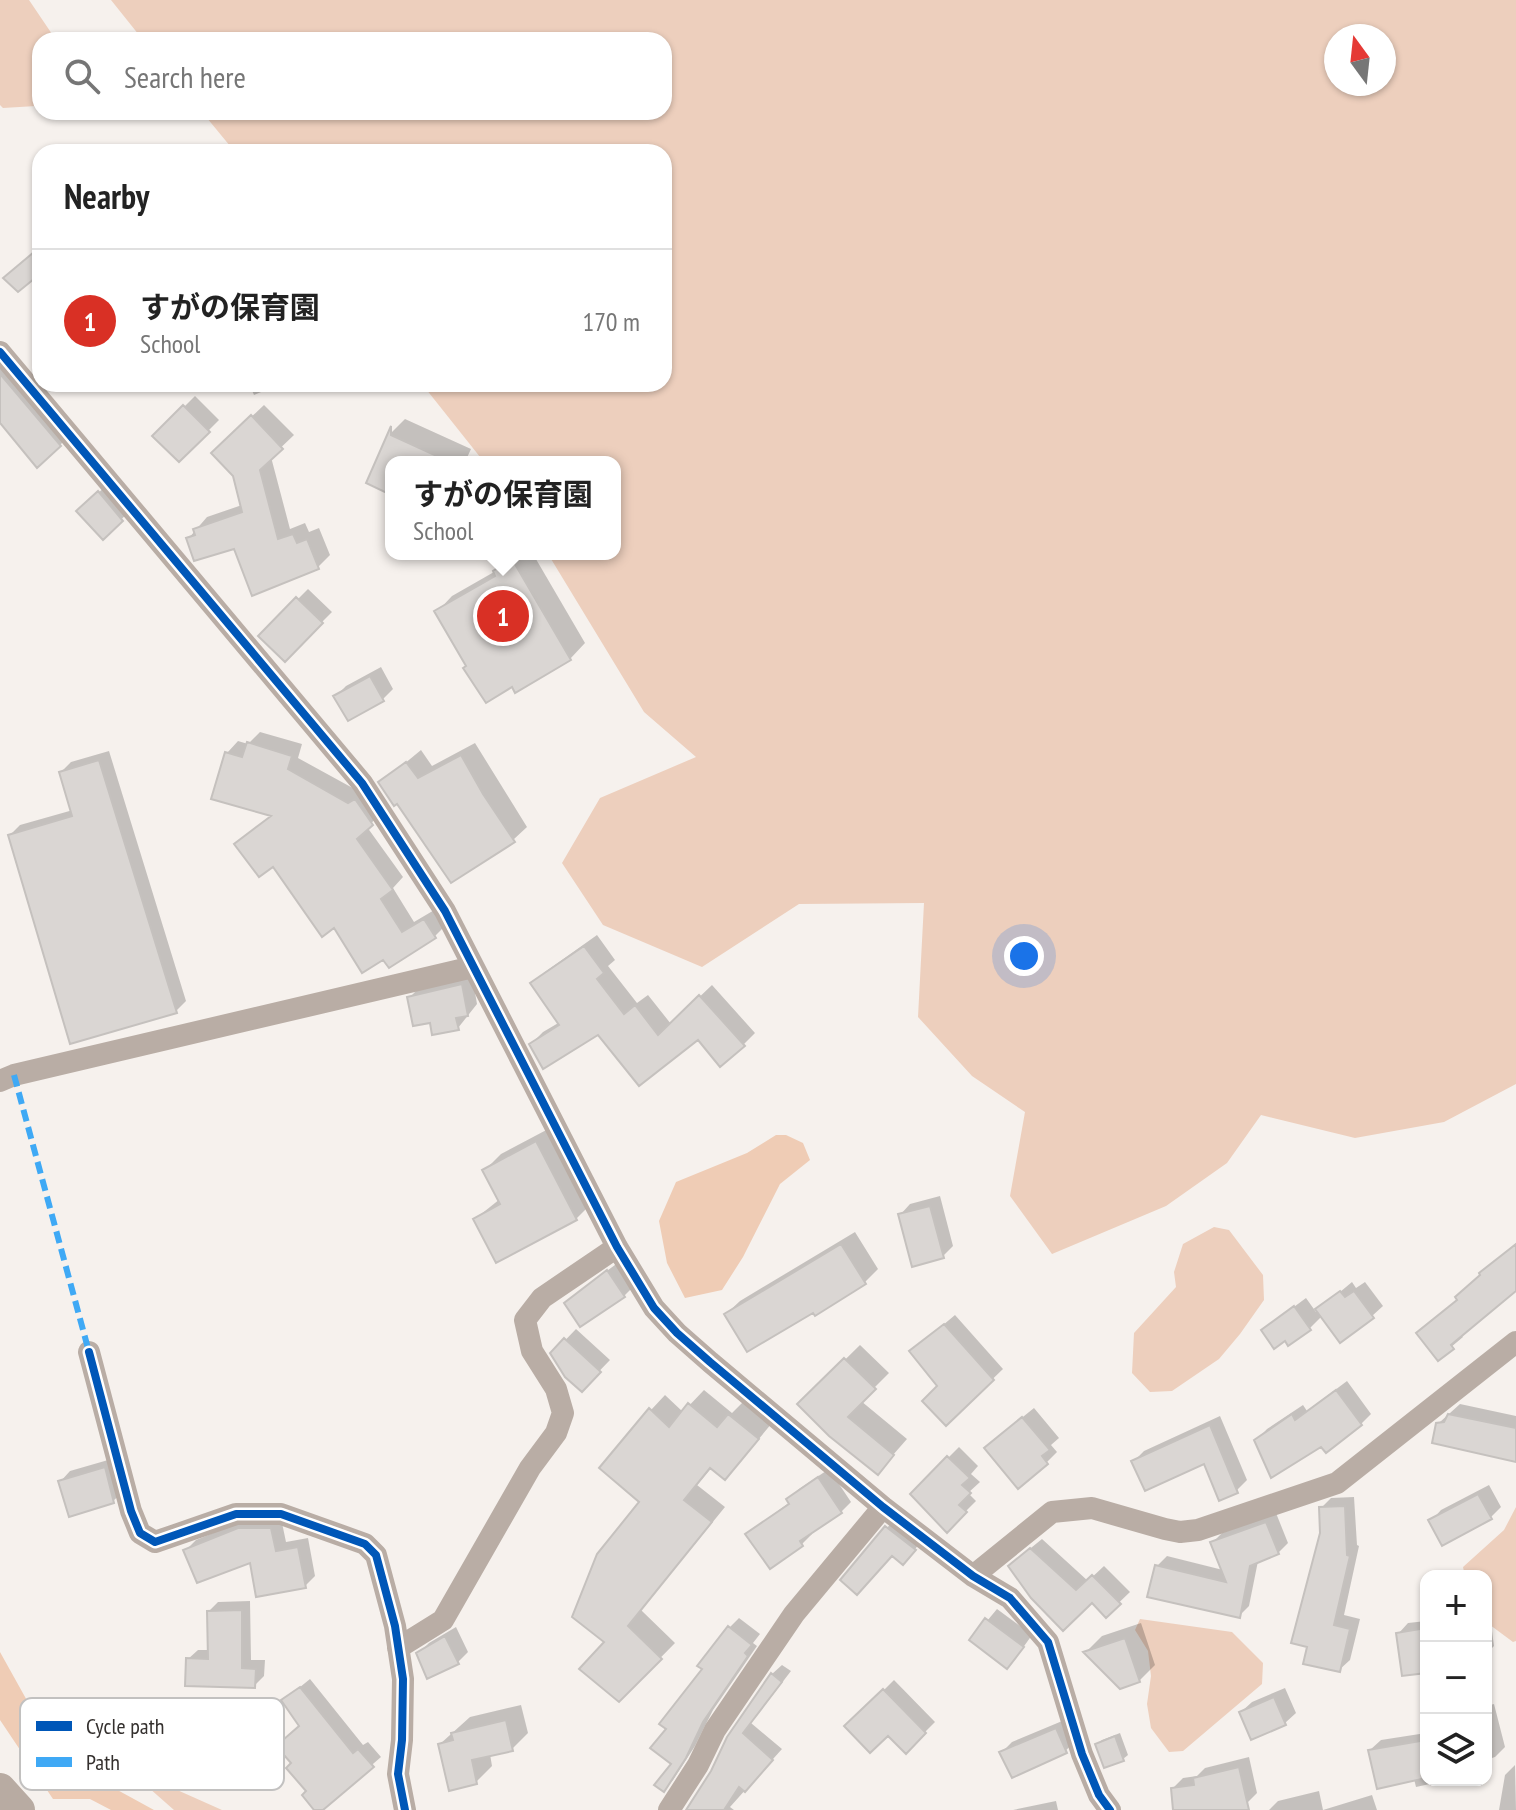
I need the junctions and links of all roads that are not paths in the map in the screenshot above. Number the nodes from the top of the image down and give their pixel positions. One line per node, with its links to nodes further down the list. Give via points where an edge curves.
1 (0, 352): 2 (street)
2 (32, 390)
3 (34, 392): 4 (street, via 362,783 445,911)
4 (473, 967): 5 (street); 6 (street)
5 (0, 1081)
6 (617, 1247): 9 (street, via 654,1308 677,1333); 11 (street, via 542,1298 525,1320 532,1351 556,1389 563,1413 556,1433 530,1468 443,1620)
7 (1516, 1342): 10 (street, via 1337,1483 1189,1531 1092,1508 1052,1512)
8 (89, 1352): 11 (street, via 140,1533 155,1542 236,1514 281,1514 365,1544 376,1555)
9 (883, 1507): 10 (street); 15 (street, via 794,1614 715,1730)
10 (973, 1576): 16 (street, via 1010,1598 1048,1642 1082,1754)
11 (398, 1648): 14 (street, via 403,1679 398,1774)
12 (0, 1789): 13 (street)
13 (19, 1810)
14 (405, 1810)
15 (669, 1810)
16 (1110, 1810)

